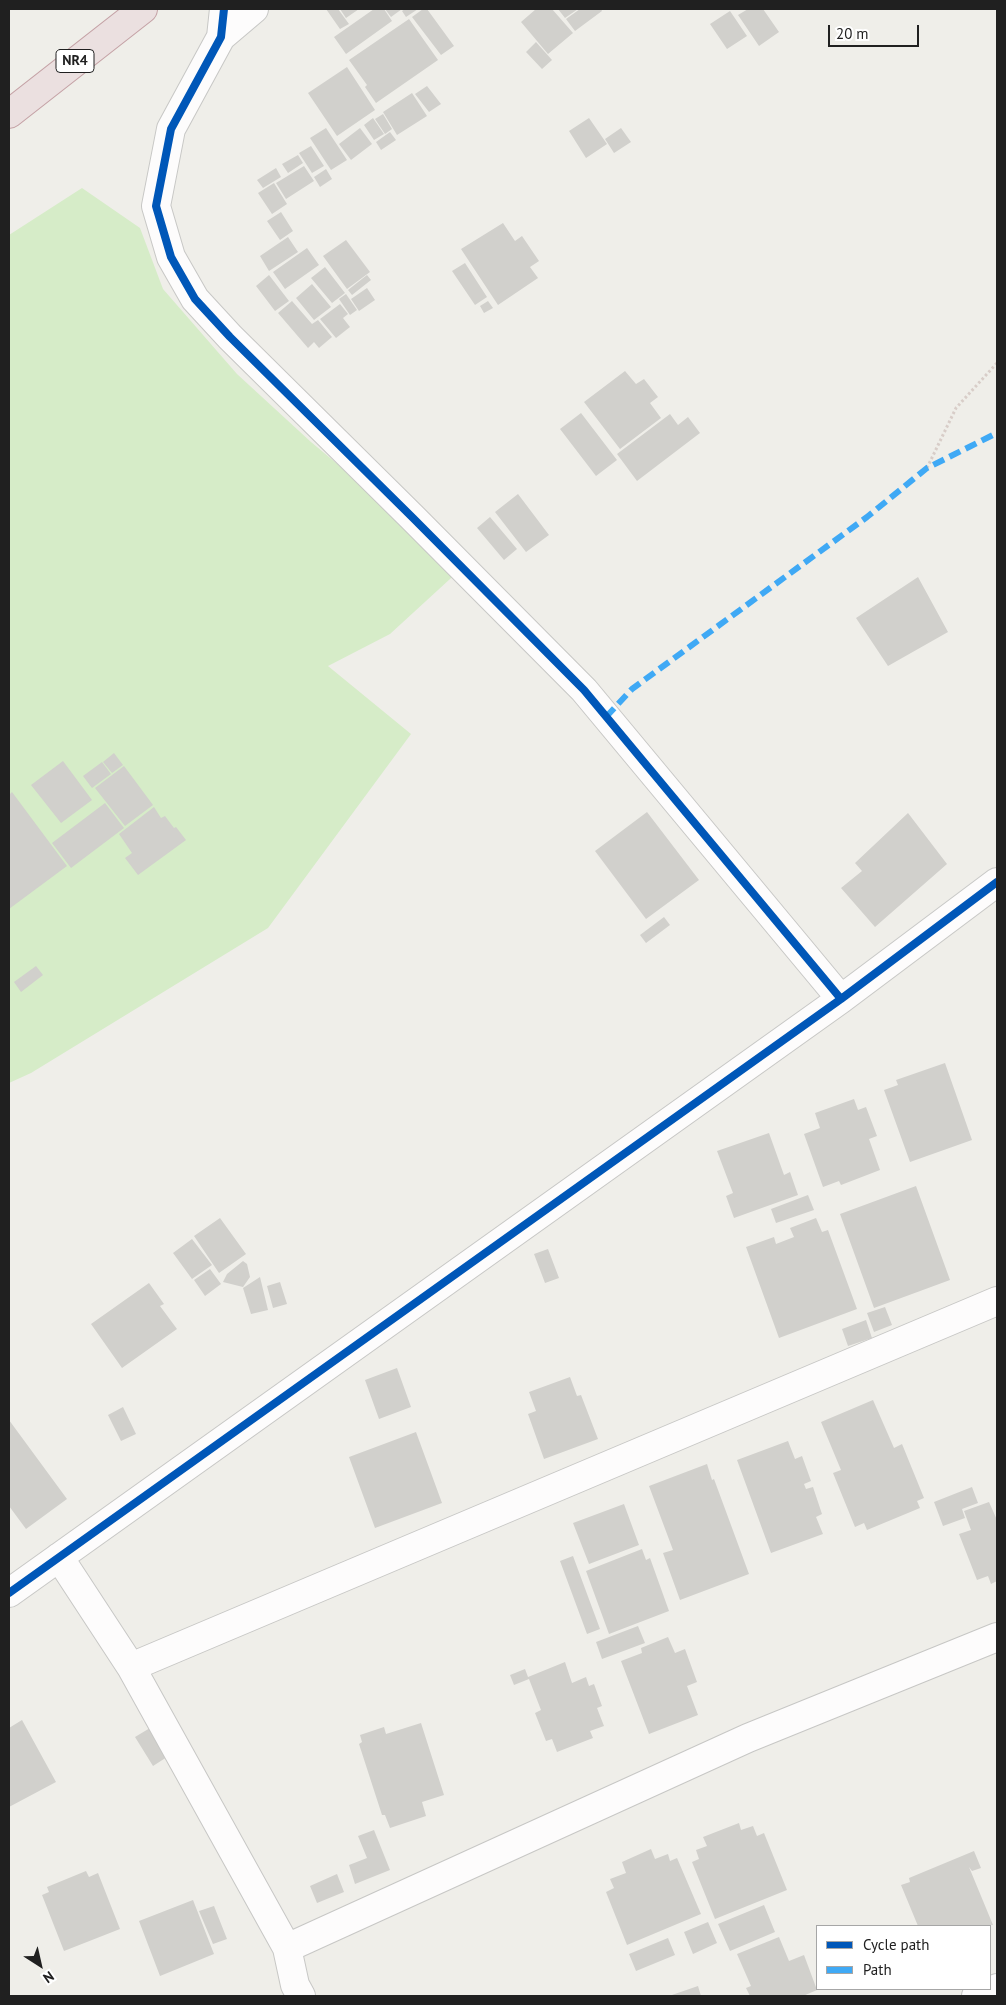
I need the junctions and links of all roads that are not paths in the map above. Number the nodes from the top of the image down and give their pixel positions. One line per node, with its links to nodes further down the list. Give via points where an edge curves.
1 (143, 9): 5 (highway, NR4)
2 (224, 9): 4 (street)
3 (254, 9): 4 (street)
4 (221, 37): 7 (street, via 171,129 156,206 171,257 195,299 584,690)
5 (9, 114)
6 (996, 886): 7 (street)
7 (841, 999): 9 (street)
8 (997, 1301): 12 (street)
9 (58, 1556): 10 (street); 12 (street)
10 (9, 1593)
11 (997, 1637): 13 (street, via 748,1738)
12 (131, 1667): 13 (street)
13 (287, 1948): 15 (street)
14 (997, 1988): 16 (street)
15 (292, 1992)
16 (976, 1996)

